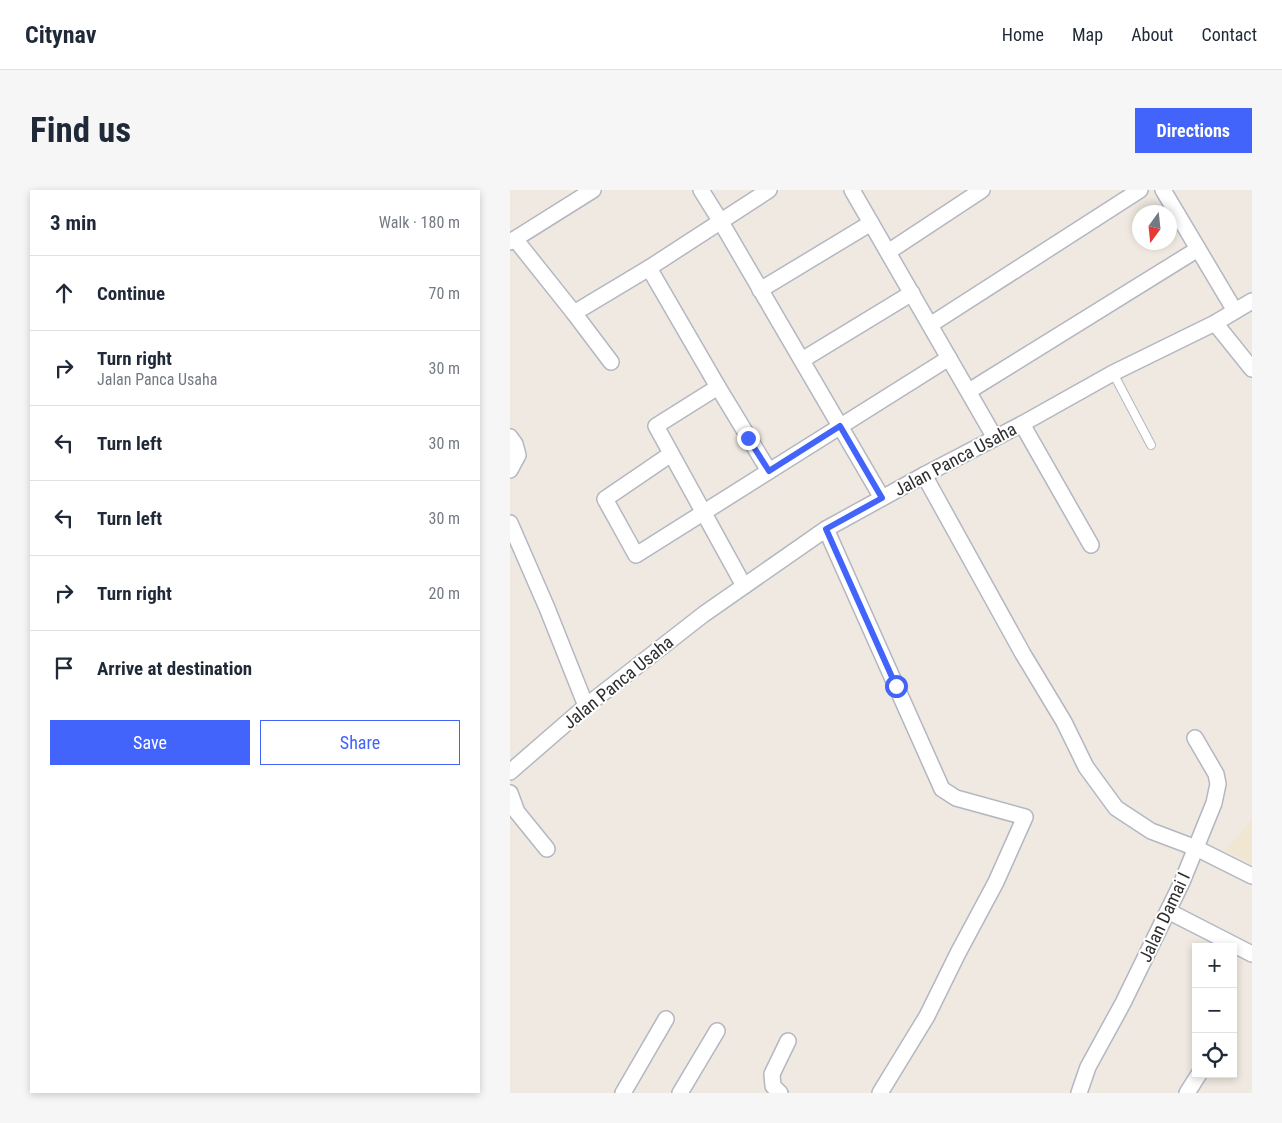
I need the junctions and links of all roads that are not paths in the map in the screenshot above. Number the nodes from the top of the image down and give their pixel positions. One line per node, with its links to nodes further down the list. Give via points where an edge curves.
1 (593, 190): 10 (street)
2 (701, 190): 8 (street)
3 (769, 190): 8 (street)
4 (852, 190): 9 (street)
5 (982, 190): 12 (street)
6 (1140, 190): 20 (street)
7 (1163, 190): 11 (street)
8 (721, 222): 13 (street); 14 (street)
9 (871, 223): 12 (street); 14 (street)
10 (512, 241): 18 (street)
11 (1198, 249): 17 (street); 27 (street)
12 (888, 252): 15 (street)
13 (650, 268): 18 (street); 26 (street)
14 (760, 290): 22 (street)
15 (912, 294): 20 (street); 22 (street)
16 (1252, 301): 17 (street, Jalan Panca Usaha)
17 (1235, 311): 19 (street, Jalan Panca Usaha)
18 (574, 313): 23 (street)
19 (1215, 323): 24 (street); 25 (street, Jalan Panca Usaha)
20 (930, 325): 21 (street)
21 (949, 358): 27 (street); 29 (street)
22 (802, 360): 29 (street)
23 (611, 362)
24 (1252, 369)
25 (1113, 373): 28 (street, Jalan Panca Usaha); 32 (lane)
26 (718, 387): 33 (street, via 656,426); 35 (street)
27 (969, 391): 31 (street)
28 (1022, 424): 31 (street, Jalan Panca Usaha); 41 (street)
29 (840, 426): 35 (street); 37 (street)
30 (510, 437): 34 (street, via 518,455)
31 (995, 438): 36 (street, Jalan Panca Usaha)
32 (1151, 445)
33 (672, 454): 38 (street); 38 (street, via 605,499 609,507 636,555)
34 (510, 470)
35 (769, 471): 38 (street)
36 (924, 475): 37 (street, Jalan Panca Usaha); 47 (street, via 1064,722 1086,767 1116,808 1151,831)
37 (882, 498): 40 (street, Jalan Panca Usaha)
38 (704, 513): 42 (street)
39 (510, 522): 43 (street)
40 (826, 529): 42 (street, Jalan Panca Usaha); 59 (street, via 942,789 956,798 1025,817 996,882 927,1016)
41 (1091, 545)
42 (744, 586): 43 (street, Jalan Panca Usaha)
43 (586, 706): 45 (street, Jalan Panca Usaha)
44 (1195, 738): 47 (street, Jalan Damai I, via 1216,774 1218,784)
45 (510, 772)
46 (510, 793): 48 (street, via 517,812)
47 (1196, 848): 49 (street); 50 (street, Jalan Damai I)
48 (546, 849)
49 (1252, 876)
50 (1168, 911): 51 (street); 60 (street, Jalan Damai I, via 1124,1003 1088,1067)
51 (1252, 954)
52 (666, 1019): 56 (street)
53 (717, 1031): 57 (street)
54 (788, 1041): 58 (street, via 772,1074 773,1086)
55 (1196, 1078): 61 (street)
56 (623, 1093)
57 (680, 1093)
58 (780, 1093)
59 (880, 1093)
60 (1079, 1093)
61 (1187, 1093)

